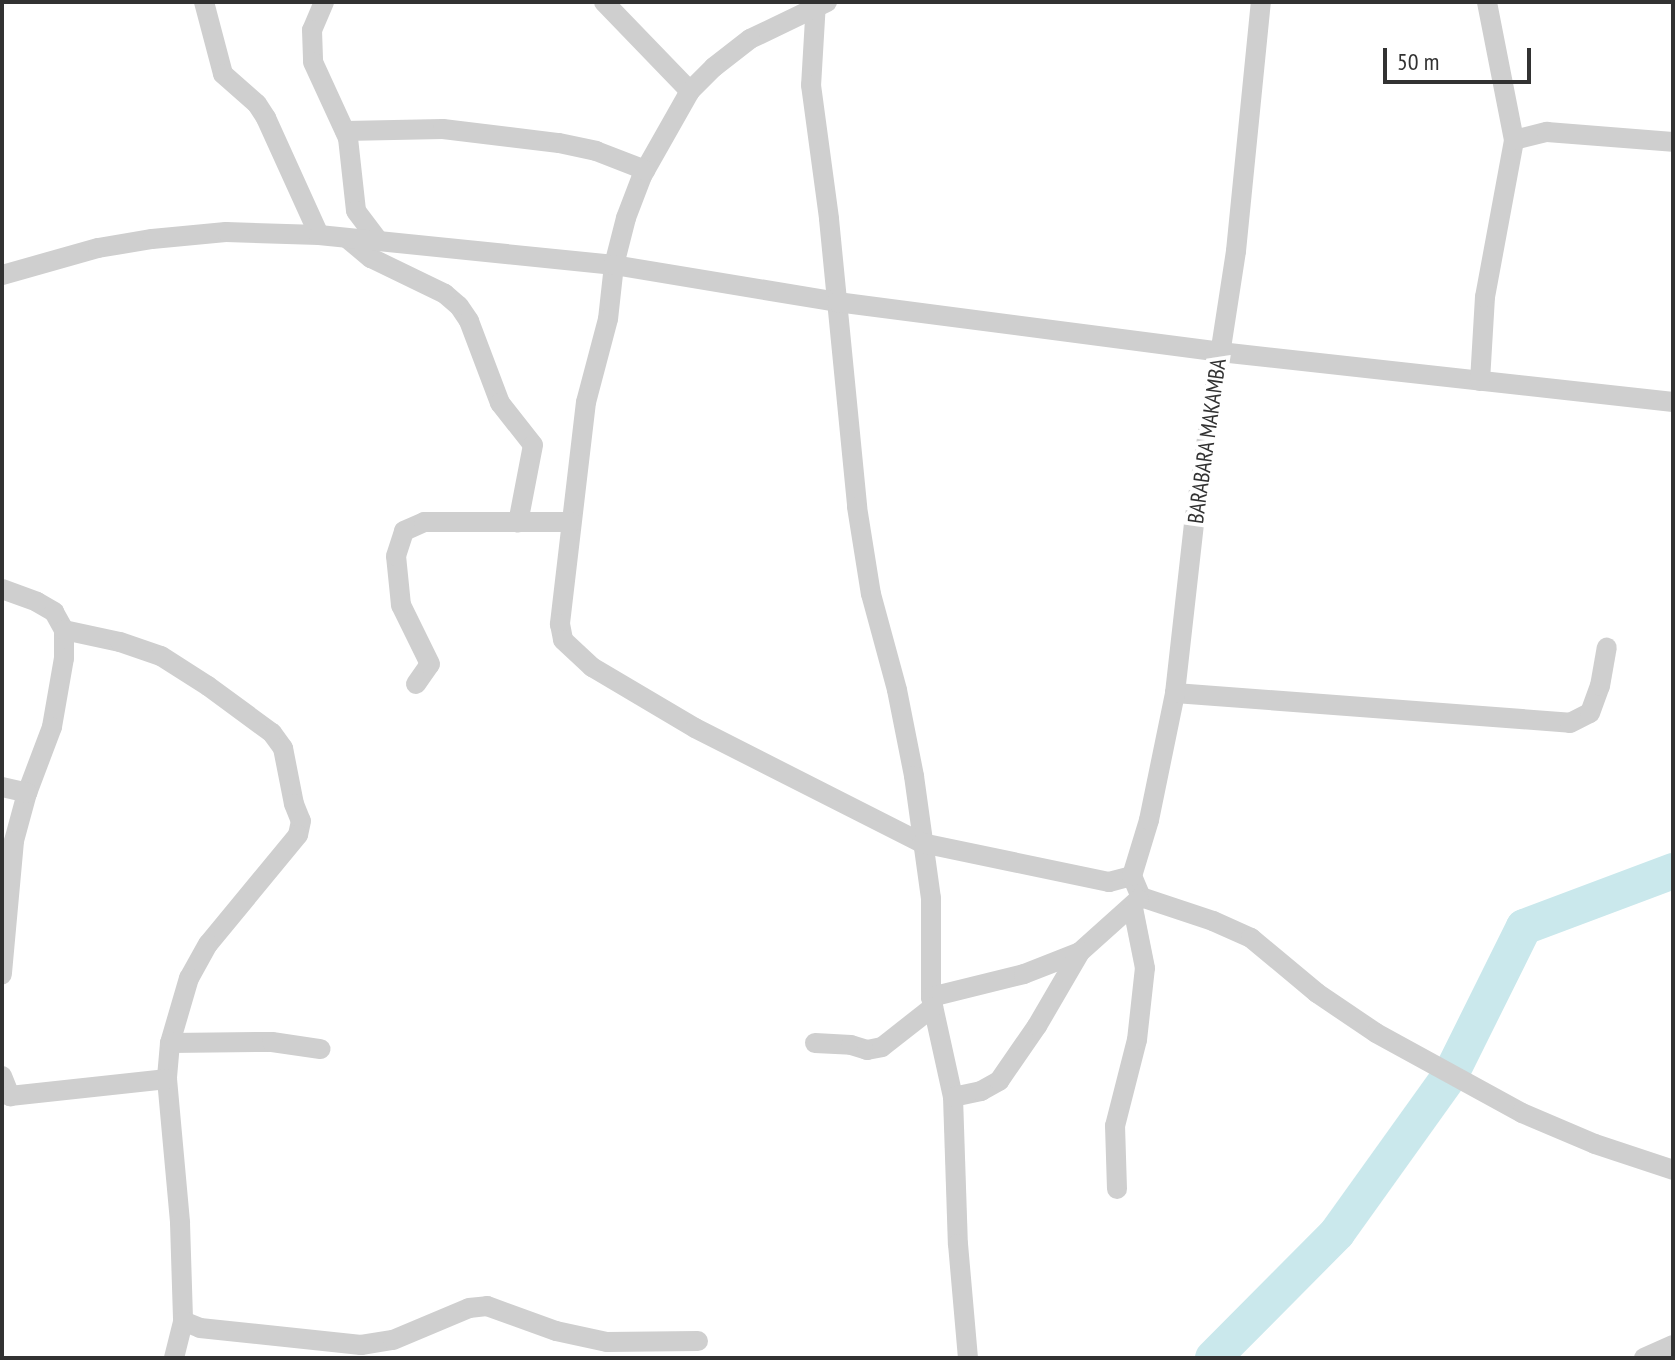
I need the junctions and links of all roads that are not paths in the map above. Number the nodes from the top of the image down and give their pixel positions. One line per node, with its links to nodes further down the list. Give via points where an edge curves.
1 (204, 2): 12 (street, via 223,74 266,118)
2 (324, 2): 8 (street, via 312,30 311,49 317,74)
3 (604, 2): 7 (street)
4 (1261, 2): 18 (street, BARABARA MAKAMBA, via 1236,251)
5 (1487, 2): 9 (street)
6 (819, 5): 7 (street, via 750,39); 17 (street, via 811,85)
7 (690, 91): 11 (street)
8 (345, 131): 11 (street, via 443,129 559,143); 14 (street, via 353,157 353,202 361,222)
9 (1514, 140): 10 (street, via 1547,132); 19 (street, via 1485,297)
10 (1673, 142)
11 (645, 170): 15 (street)
12 (319, 235): 13 (street); 16 (street, via 226,232 152,239)
13 (348, 239): 14 (street); 22 (street, via 371,258 445,294 469,321 500,403 533,445)
14 (379, 241): 15 (street)
15 (614, 265): 17 (street); 21 (street, via 608,319 586,402)
16 (2, 275)
17 (837, 302): 18 (street); 30 (street, via 857,507 871,594 914,776)
18 (1220, 352): 19 (street); 27 (street, BARABARA MAKAMBA)
19 (1480, 381): 20 (street)
20 (1673, 402)
21 (571, 522): 22 (street); 30 (street, via 560,624 563,640 574,654 695,728)
22 (518, 523): 26 (street, via 424,522 404,531 396,556 401,605 430,664)
23 (2, 589): 24 (street, via 54,612)
24 (64, 630): 29 (street, via 52,727); 36 (street, via 139,648 183,669 272,733 287,761 301,828 208,944 189,978)
25 (1607, 648): 27 (street, via 1590,713 1570,723)
26 (416, 684)
27 (1175, 693): 31 (street, BARABARA MAKAMBA)
28 (2, 787): 29 (street)
29 (27, 793): 34 (street, via 14,841)
30 (922, 843): 31 (street, via 1109,882); 35 (street, via 931,898)
31 (1132, 876): 32 (street)
32 (1137, 902): 33 (street); 42 (street, via 1213,921 1251,938 1376,1033 1522,1113); 43 (street, via 1145,968 1137,1040 1115,1126)
33 (1080, 952): 35 (street); 41 (street, via 999,1081)
34 (2, 974)
35 (932, 1002): 37 (street, via 882,1047); 41 (street)
36 (170, 1043): 38 (street, via 260,1041); 39 (street)
37 (815, 1043)
38 (320, 1049)
39 (167, 1079): 40 (street); 44 (street)
40 (5, 1089)
41 (953, 1097): 48 (street)
42 (1673, 1170)
43 (1117, 1189)
44 (183, 1321): 45 (street, via 200,1328 361,1345 393,1340 469,1308 487,1306 556,1331 607,1342); 47 (street)
45 (698, 1341)
46 (1673, 1345): 49 (street)
47 (174, 1358)
48 (968, 1358)
49 (1644, 1358)

